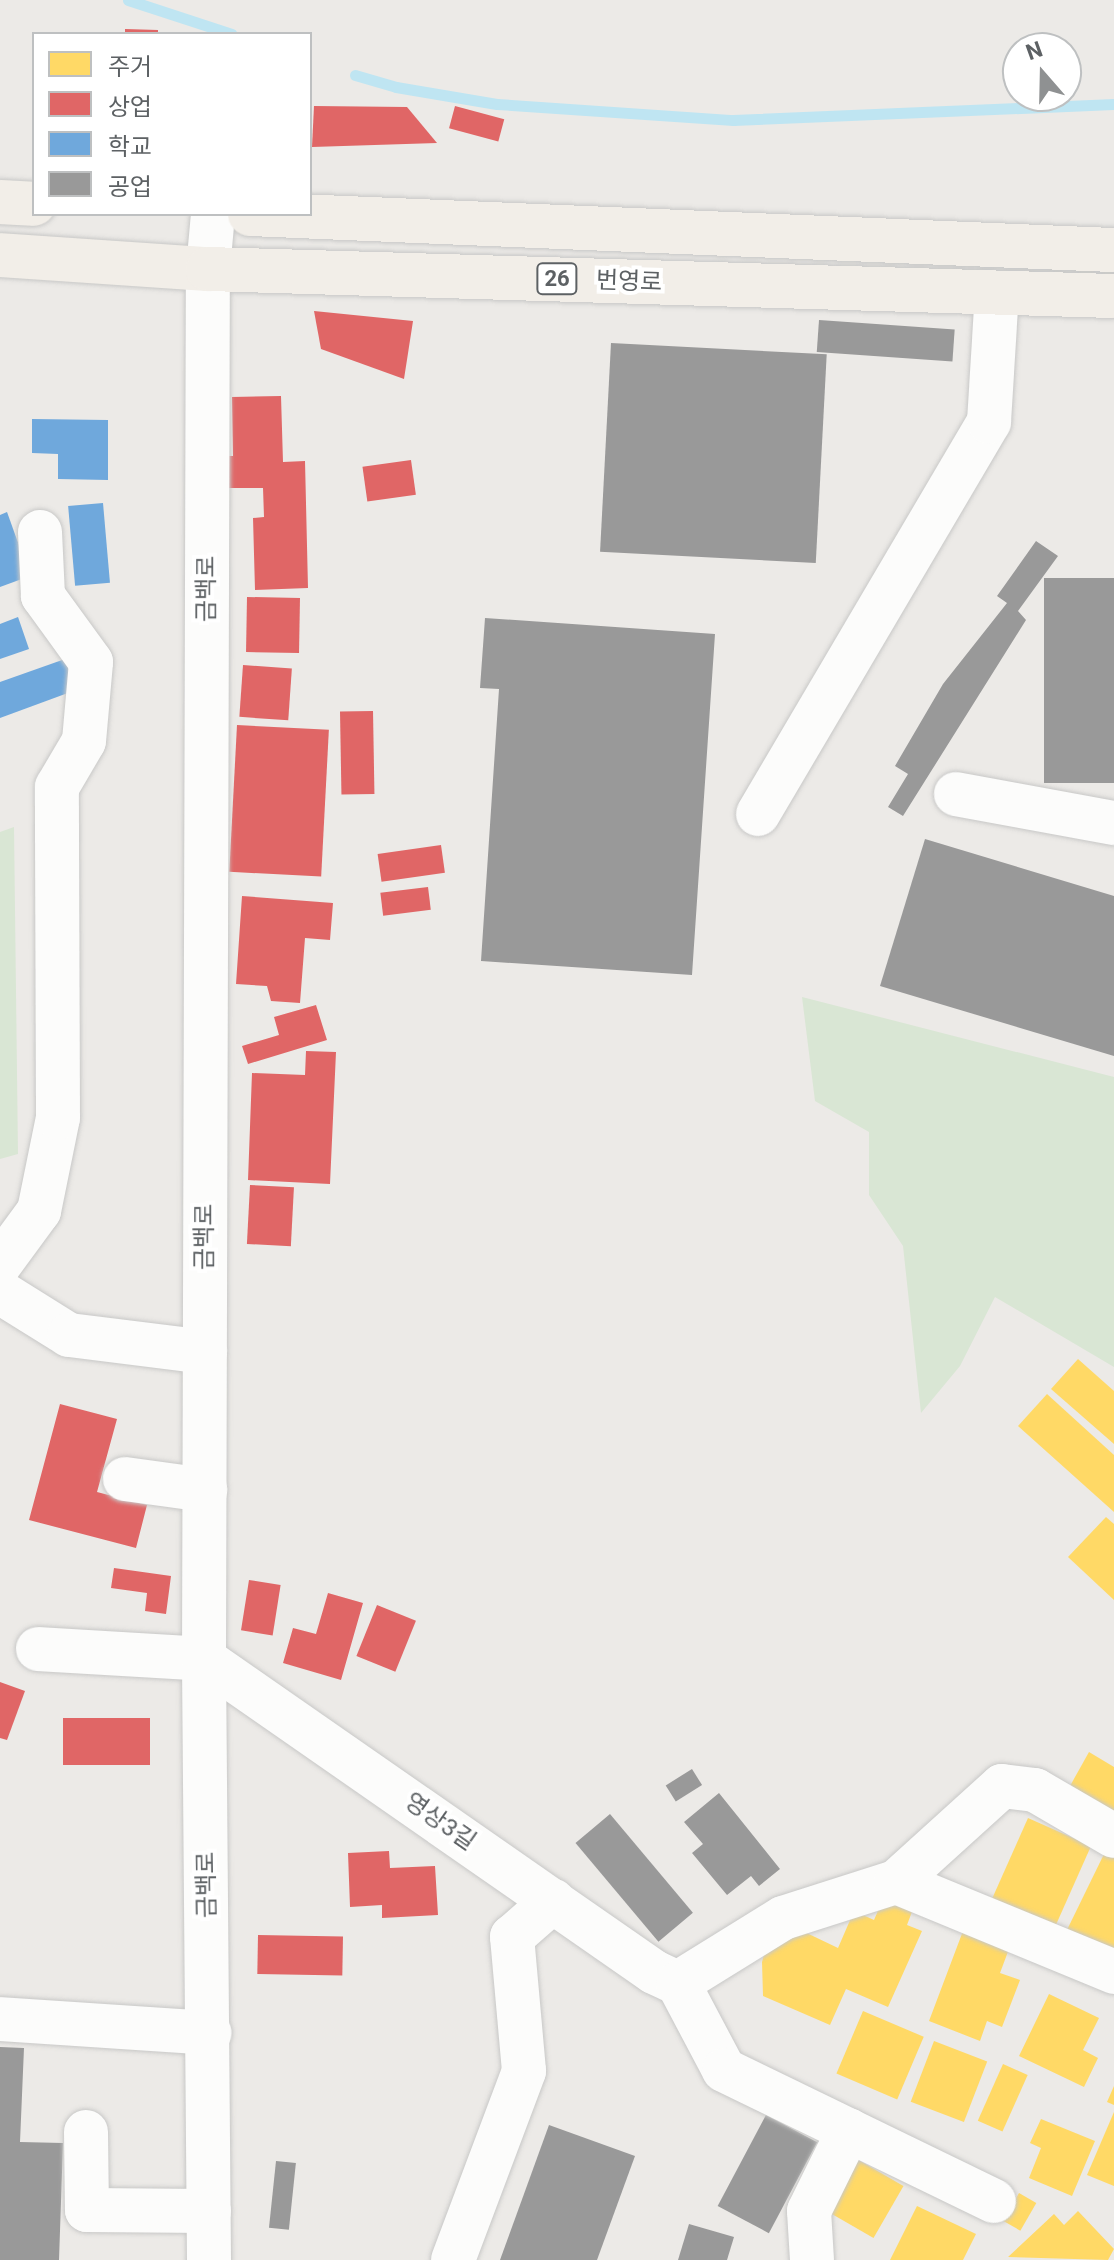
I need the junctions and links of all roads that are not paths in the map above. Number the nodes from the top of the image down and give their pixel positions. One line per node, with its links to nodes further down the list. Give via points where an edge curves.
1 (0, 202): 2 (main road)
2 (32, 204)
3 (213, 216): 7 (street, 금백로)
4 (298, 216): 5 (main road, 26)
5 (1114, 250)
6 (0, 255): 7 (main road, 번영로 / 26)
7 (208, 269): 8 (main road, 번영로 / 26); 16 (street, 금백로)
8 (997, 293): 9 (main road, 번영로 / 26); 12 (street, via 989,422)
9 (1114, 296)
10 (40, 532): 14 (street, via 43,596 91,662 84,741 57,787 58,1118 39,1211)
11 (956, 794): 13 (street)
12 (758, 814)
13 (1114, 823)
14 (0, 1264)
15 (0, 1292): 16 (street, via 69,1335)
16 (205, 1352): 18 (street, 금백로)
17 (125, 1479): 18 (street)
18 (205, 1490): 20 (street, 금백로)
19 (38, 1649): 20 (street)
20 (204, 1659): 23 (street, 영상3길); 27 (street, 금백로)
21 (1114, 1836): 22 (street, via 1035,1790 1002,1786)
22 (896, 1882): 24 (street); 25 (street, via 783,1918)
23 (553, 1901): 25 (street, 영상3길); 33 (street, via 512,1937 524,2071)
24 (1114, 1972)
25 (678, 1983): 28 (street, 영상3길, via 724,2070)
26 (0, 2019): 27 (street)
27 (210, 2033): 31 (street, 금백로)
28 (849, 2130): 30 (street, 영상3길); 34 (street, via 809,2211)
29 (86, 2132): 31 (street, via 87,2210)
30 (994, 2201)
31 (209, 2211): 32 (street, 금백로)
32 (209, 2260)
33 (453, 2260)
34 (812, 2260)

